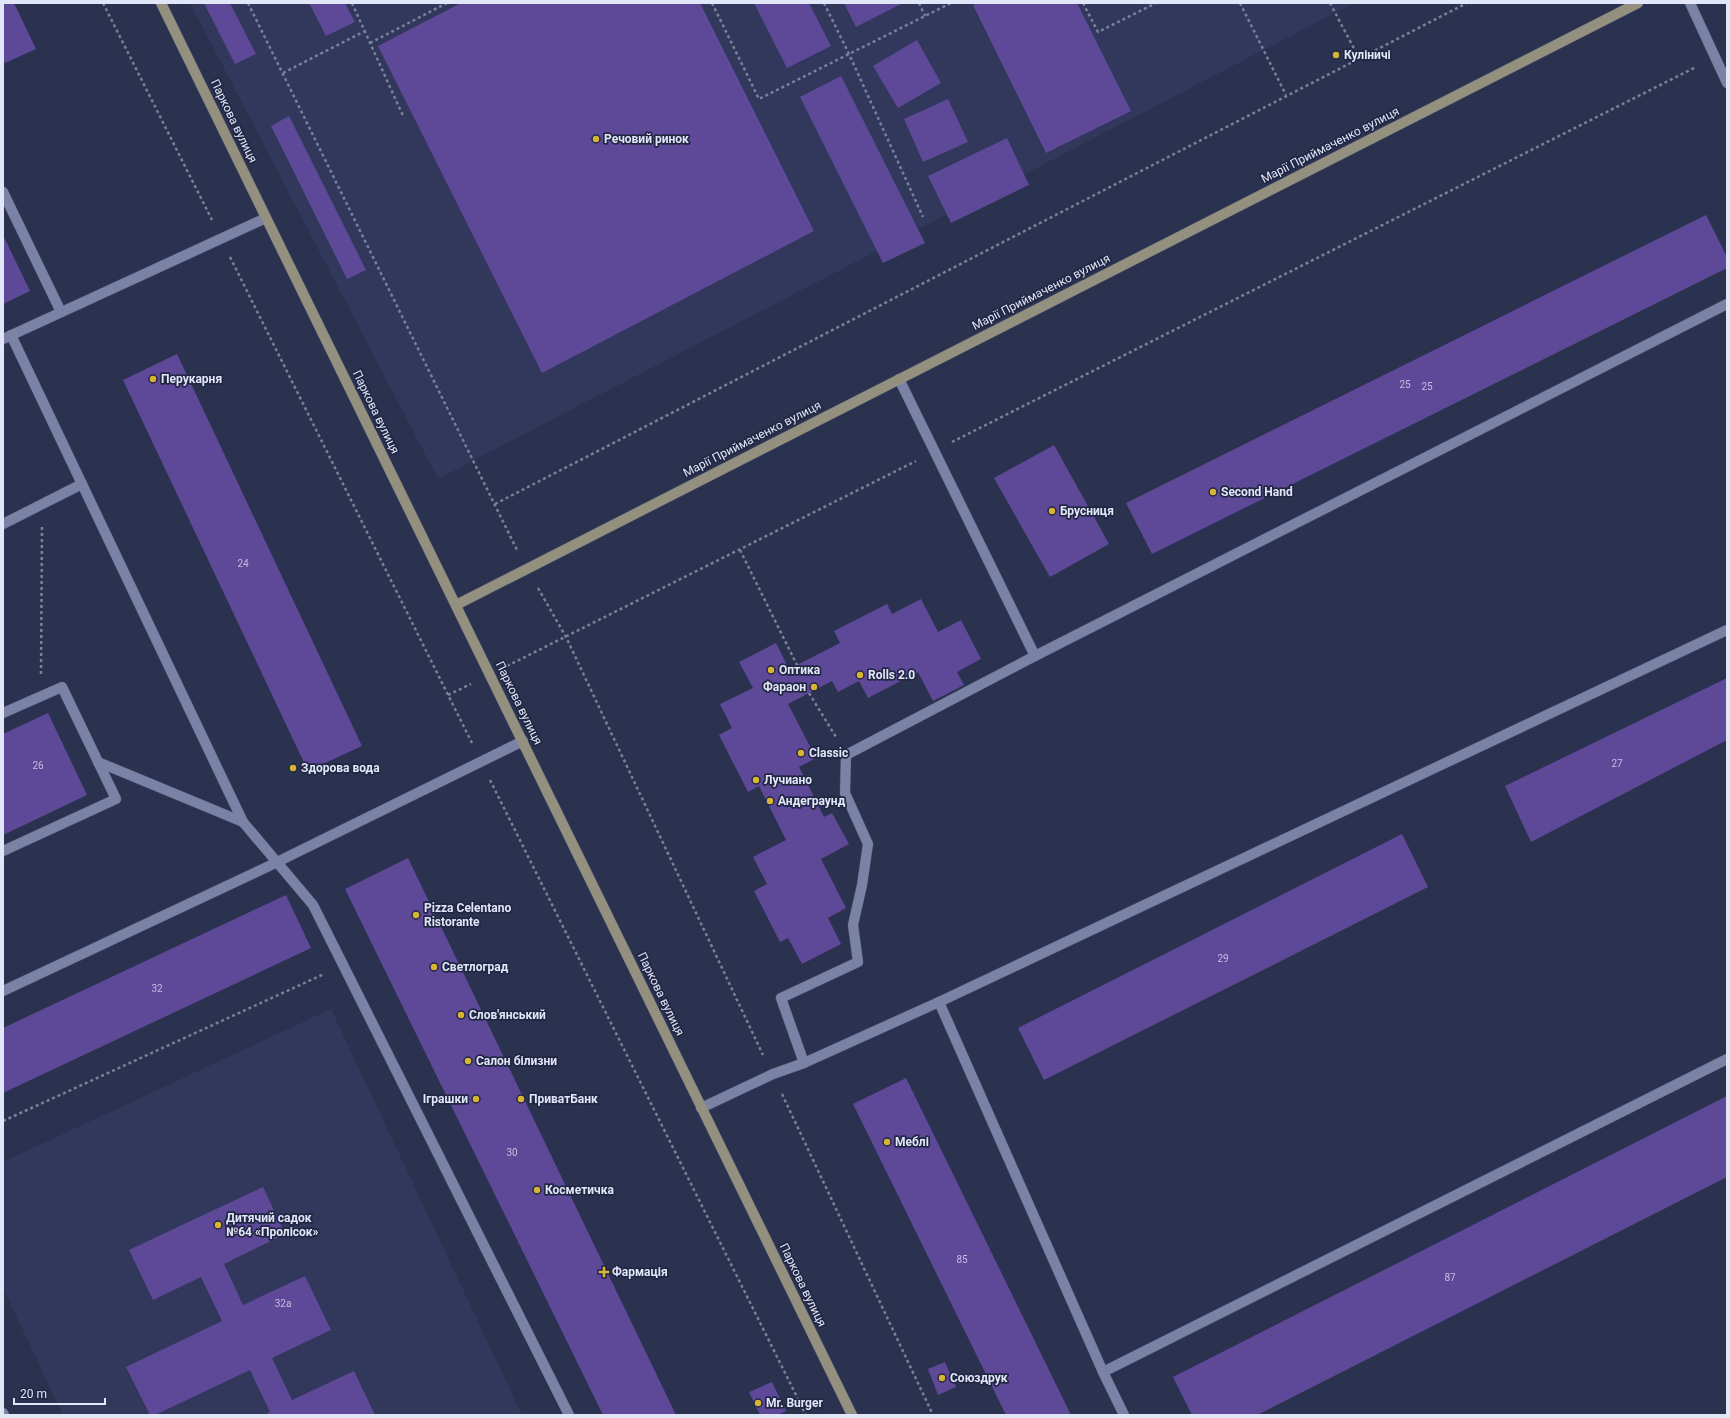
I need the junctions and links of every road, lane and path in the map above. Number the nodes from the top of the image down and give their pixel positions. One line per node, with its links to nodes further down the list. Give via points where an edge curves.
1 (103, 3): 30 (path)
2 (162, 3): 29 (street, Паркова вулиця)
3 (248, 3): 23 (path)
4 (352, 3): 18 (path)
5 (447, 3): 19 (path)
6 (712, 3): 20 (path, via 759,99)
7 (824, 3): 20 (path)
8 (918, 3): 17 (path)
9 (950, 3): 17 (path)
10 (1083, 3): 11 (path, via 1098,32)
11 (1156, 3)
12 (1240, 3): 25 (path)
13 (1330, 3): 22 (path)
14 (1467, 3): 22 (path)
15 (1638, 3): 34 (street, Марії Приймаченко вулиця)
16 (1690, 3): 21 (lane)
17 (925, 16): 20 (path)
18 (365, 31): 19 (path); 23 (path)
19 (370, 42): 26 (path)
20 (849, 54): 28 (path)
21 (1715, 57): 24 (lane); 35 (path)
22 (1360, 58): 25 (path)
23 (283, 73): 38 (path)
24 (1727, 84)
25 (1286, 96): 38 (path)
26 (404, 118)
27 (3, 192): 32 (lane)
28 (923, 217)
29 (266, 218): 30 (lane); 42 (street, Паркова вулиця)
30 (221, 239): 32 (lane); 53 (path)
31 (1727, 304): 45 (lane)
32 (61, 312): 33 (lane)
33 (7, 337): 36 (lane)
34 (899, 379): 35 (lane); 41 (street, Марії Приймаченко вулиця)
35 (934, 452): 40 (path); 45 (lane)
36 (82, 484): 37 (lane); 54 (lane)
37 (42, 504): 39 (lane); 48 (path)
38 (495, 504): 41 (path)
39 (3, 524)
40 (740, 550): 44 (path); 46 (path)
41 (527, 569): 42 (street, Марії Приймаченко вулиця); 44 (path)
42 (456, 605): 50 (street, Паркова вулиця)
43 (1727, 630): 59 (lane)
44 (566, 637): 62 (path)
45 (1035, 656): 51 (lane)
46 (797, 665)
47 (809, 693): 51 (path)
48 (40, 697): 49 (lane); 52 (lane, via 62,686)
49 (3, 714)
50 (523, 741): 53 (lane); 63 (street, Паркова вулиця)
51 (846, 755): 61 (lane, via 845,793 868,844 853,925 858,962 781,998)
52 (98, 762): 54 (lane); 55 (lane, via 116,799)
53 (481, 762): 56 (lane); 67 (path)
54 (243, 822): 56 (lane)
55 (3, 851)
56 (277, 862): 57 (lane, via 313,905); 58 (lane)
57 (343, 965): 64 (path); 66 (lane)
58 (3, 991)
59 (939, 1002): 61 (lane); 65 (lane)
60 (1727, 1059): 65 (lane)
61 (804, 1063): 62 (lane)
62 (772, 1074): 63 (lane); 69 (path)
63 (701, 1108): 68 (street, Паркова вулиця)
64 (3, 1121)
65 (1103, 1372): 70 (lane)
66 (569, 1415)
67 (806, 1415)
68 (852, 1415)
69 (933, 1415)
70 (1124, 1415)

